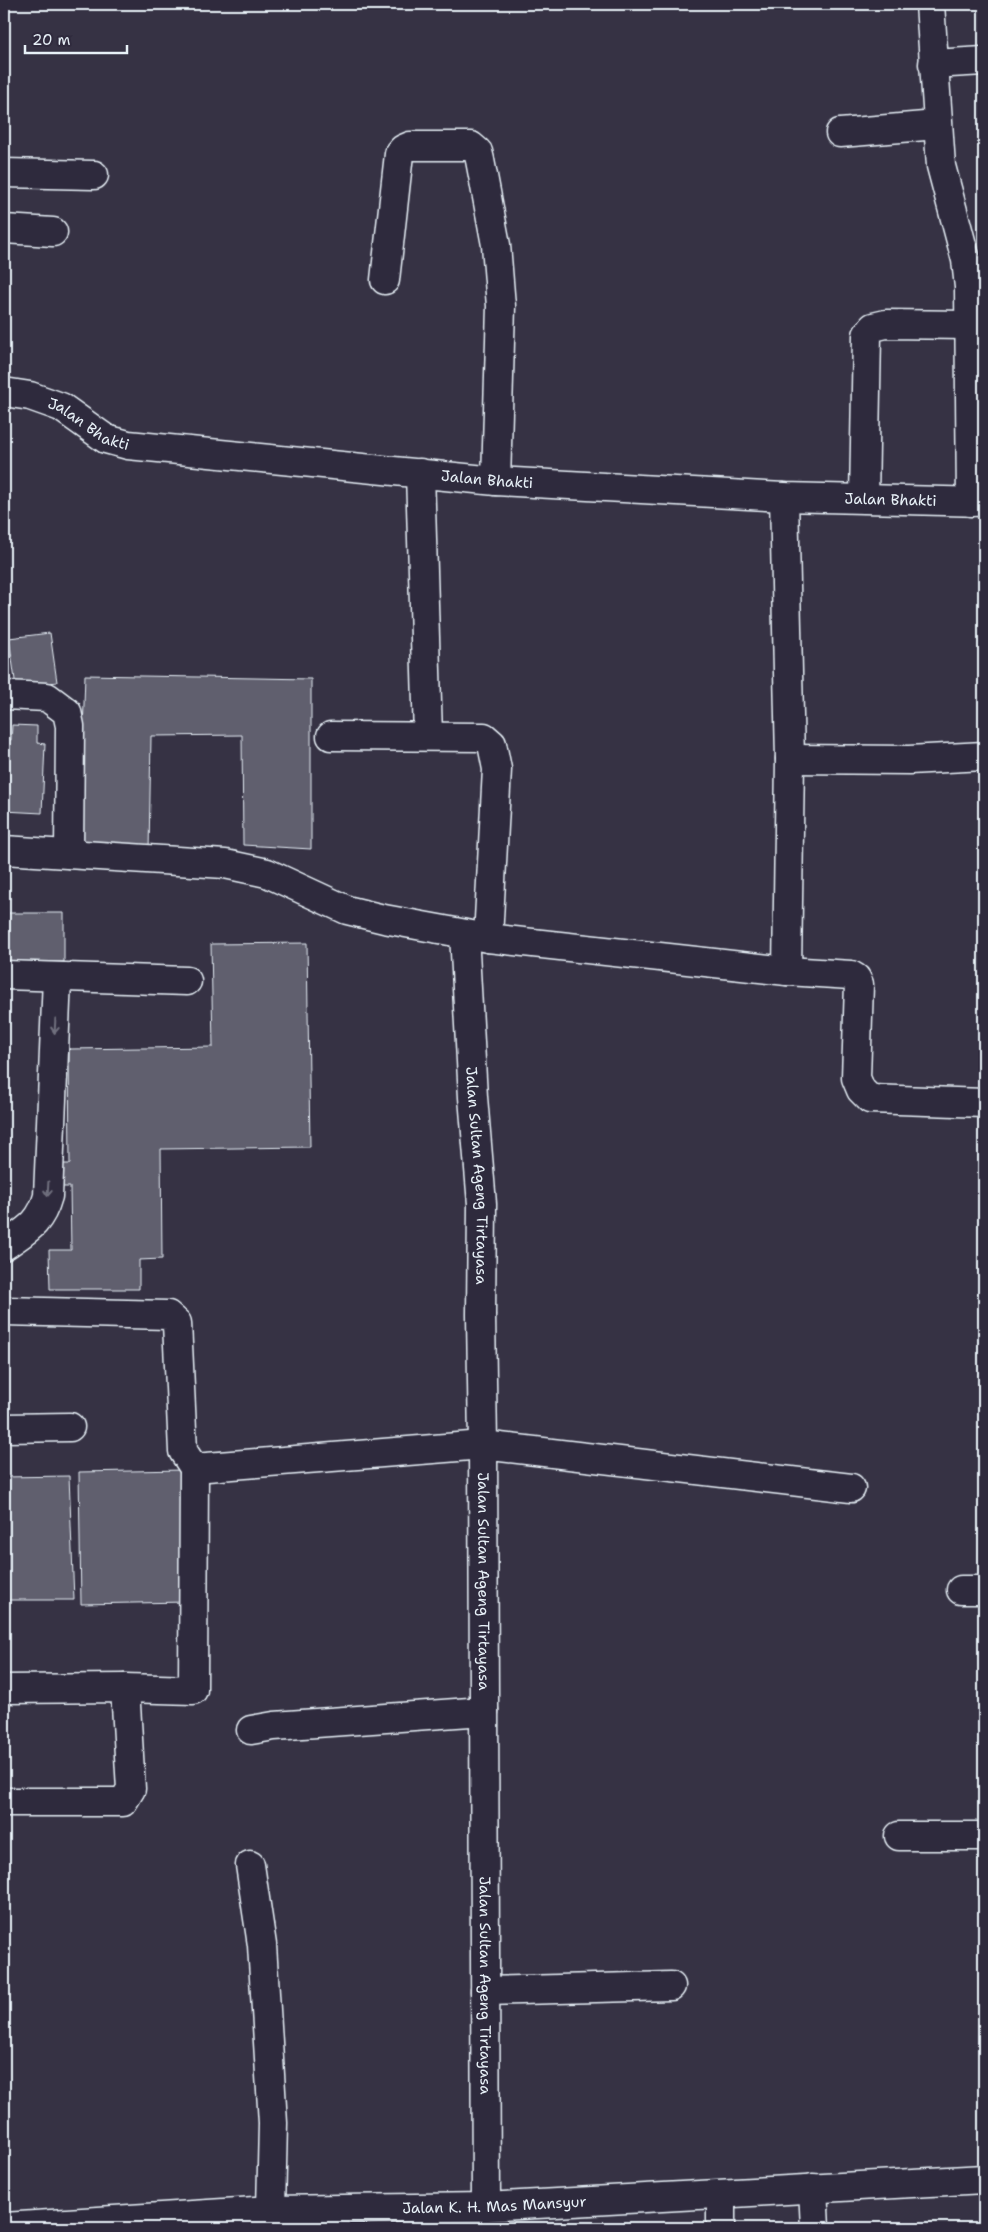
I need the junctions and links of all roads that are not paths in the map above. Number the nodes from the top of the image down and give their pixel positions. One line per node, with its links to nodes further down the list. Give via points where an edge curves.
1 (930, 4): 3 (street)
2 (984, 61): 3 (street)
3 (933, 64): 4 (street)
4 (937, 125): 5 (street); 11 (street, via 941,166 966,260 970,287)
5 (840, 134)
6 (4, 173): 7 (street)
7 (94, 175)
8 (4, 229): 9 (street)
9 (53, 232)
10 (385, 280): 14 (street, via 399,154 410,146 471,146 478,152 496,245 501,306)
11 (968, 325): 16 (street, via 886,324 873,326 867,335); 17 (street)
12 (4, 392): 13 (street, Jalan Bhakti, via 30,396 61,407 106,438 128,445)
13 (420, 473): 14 (street, Jalan Bhakti); 20 (street)
14 (496, 481): 15 (street, Jalan Bhakti)
15 (784, 497): 16 (street, Jalan Bhakti); 22 (street)
16 (864, 498): 17 (street, Jalan Bhakti)
17 (978, 502)
18 (4, 695): 24 (street, via 47,697 67,712 70,726)
19 (331, 736): 20 (street)
20 (428, 736): 25 (street, Jalan Sultan Ageng Tirtayasa, via 484,738 492,744 497,757)
21 (984, 756): 22 (street, via 909,760)
22 (790, 759): 26 (street)
23 (4, 850): 24 (street)
24 (70, 854): 25 (street, via 226,864 267,873 347,910)
25 (476, 936): 26 (street); 35 (street, Jalan Sultan Ageng Tirtayasa, via 473,1097 482,1204)
26 (787, 971): 30 (street, via 856,978 859,984 856,1078 870,1099)
27 (4, 975): 28 (street)
28 (57, 978): 29 (street); 31 (street, one-way to 31, via 48,1196 44,1213)
29 (187, 981)
30 (984, 1103)
31 (4, 1246)
32 (4, 1311): 36 (street, via 168,1315 174,1318 183,1451)
33 (70, 1427): 34 (street)
34 (4, 1428)
35 (484, 1445): 36 (street); 37 (street); 40 (street, Jalan Sultan Ageng Tirtayasa)
36 (194, 1468): 38 (street, via 193,1690)
37 (851, 1488)
38 (125, 1688): 39 (street); 42 (street, via 131,1789 123,1802)
39 (4, 1690)
40 (484, 1711): 41 (street); 47 (street, Jalan Sultan Ageng Tirtayasa)
41 (251, 1730)
42 (4, 1802)
43 (899, 1836): 44 (street)
44 (984, 1836)
45 (250, 1865): 51 (street, via 262,1945 273,2123)
46 (671, 1986): 47 (street)
47 (485, 1991): 52 (street, Jalan Sultan Ageng Tirtayasa)
48 (984, 2179): 49 (street, Jalan K. H. Mas Mansyur)
49 (812, 2188): 50 (street, Jalan K. H. Mas Mansyur); 55 (street)
50 (721, 2195): 52 (street, Jalan K. H. Mas Mansyur); 54 (street)
51 (270, 2210): 52 (street, Jalan K. H. Mas Mansyur); 53 (street, Jalan K. H. Mas Mansyur)
52 (486, 2218)
53 (4, 2227)
54 (721, 2228)
55 (816, 2228)

